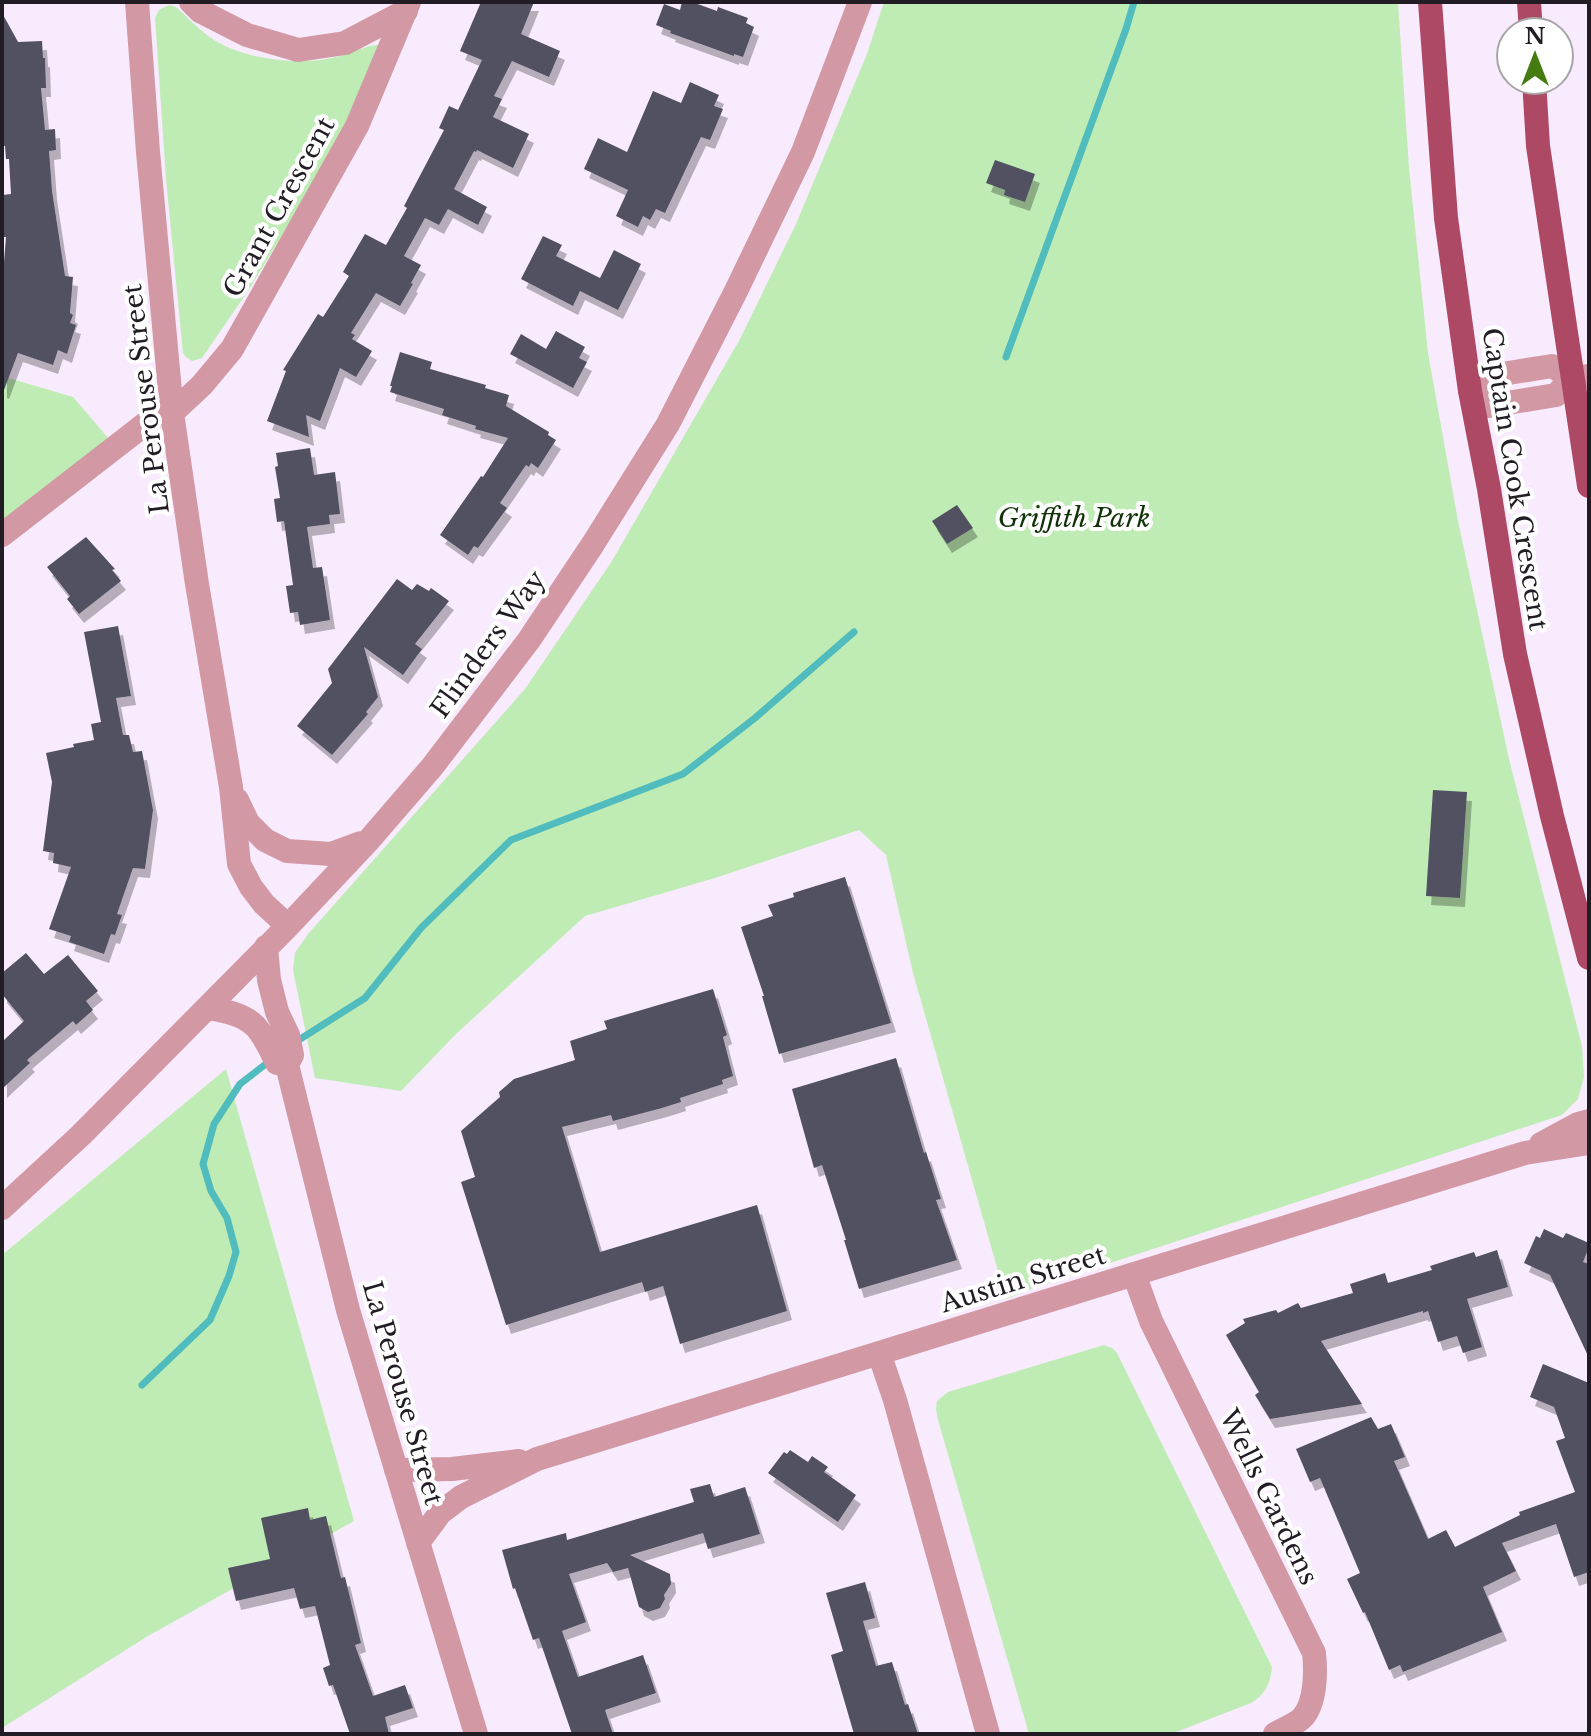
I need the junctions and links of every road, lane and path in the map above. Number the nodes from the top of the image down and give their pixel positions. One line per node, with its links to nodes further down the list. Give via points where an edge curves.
1 (137, 2): 9 (street, La Perouse Street)
2 (191, 2): 5 (street, Grant Crescent, via 247,35 298,50 345,43)
3 (860, 2): 13 (street, Flinders Way, via 803,152 668,424 529,640)
4 (1430, 2): 8 (main road, Captain Cook Crescent, via 1446,218)
5 (408, 6): 9 (street, Grant Crescent, via 357,126 232,349)
6 (1535, 96): 7 (main road, via 1538,146)
7 (1581, 377): 8 (street, via 1556,395 1489,406); 10 (main road)
8 (1470, 391): 16 (main road, Captain Cook Crescent, via 1515,654)
9 (172, 413): 11 (street, Grant Crescent, via 158,414); 12 (street, La Perouse Street)
10 (1589, 486)
11 (2, 535)
12 (231, 787): 13 (street, La Perouse Street, via 248,823 287,851 331,854); 14 (street, La Perouse Street, via 239,864 264,904)
13 (369, 840): 14 (street, Flinders Way)
14 (288, 926): 15 (street, Flinders Way)
15 (266, 947): 17 (street, Flinders Way); 18 (street, La Perouse Street)
16 (1589, 958)
17 (207, 1008): 18 (street, via 223,1010); 22 (street, Flinders Way)
18 (277, 1039): 26 (street, La Perouse Street, via 292,1055 290,1076 348,1310)
19 (1589, 1121): 21 (street, Austin Street)
20 (1589, 1143): 21 (street, Austin Street)
21 (1525, 1153): 23 (street, Austin Street)
22 (2, 1208)
23 (1134, 1274): 24 (street, Austin Street); 30 (street, Wells Gardens, via 1151,1321 1314,1653 1313,1695 1303,1718)
24 (879, 1353): 25 (street, Austin Street); 29 (street)
25 (537, 1459): 26 (street, Austin Street); 27 (street, Austin Street, via 461,1497 440,1513)
26 (396, 1470): 27 (street, La Perouse Street)
27 (418, 1543): 28 (street, La Perouse Street)
28 (476, 1734)
29 (988, 1734)
30 (1275, 1734)

